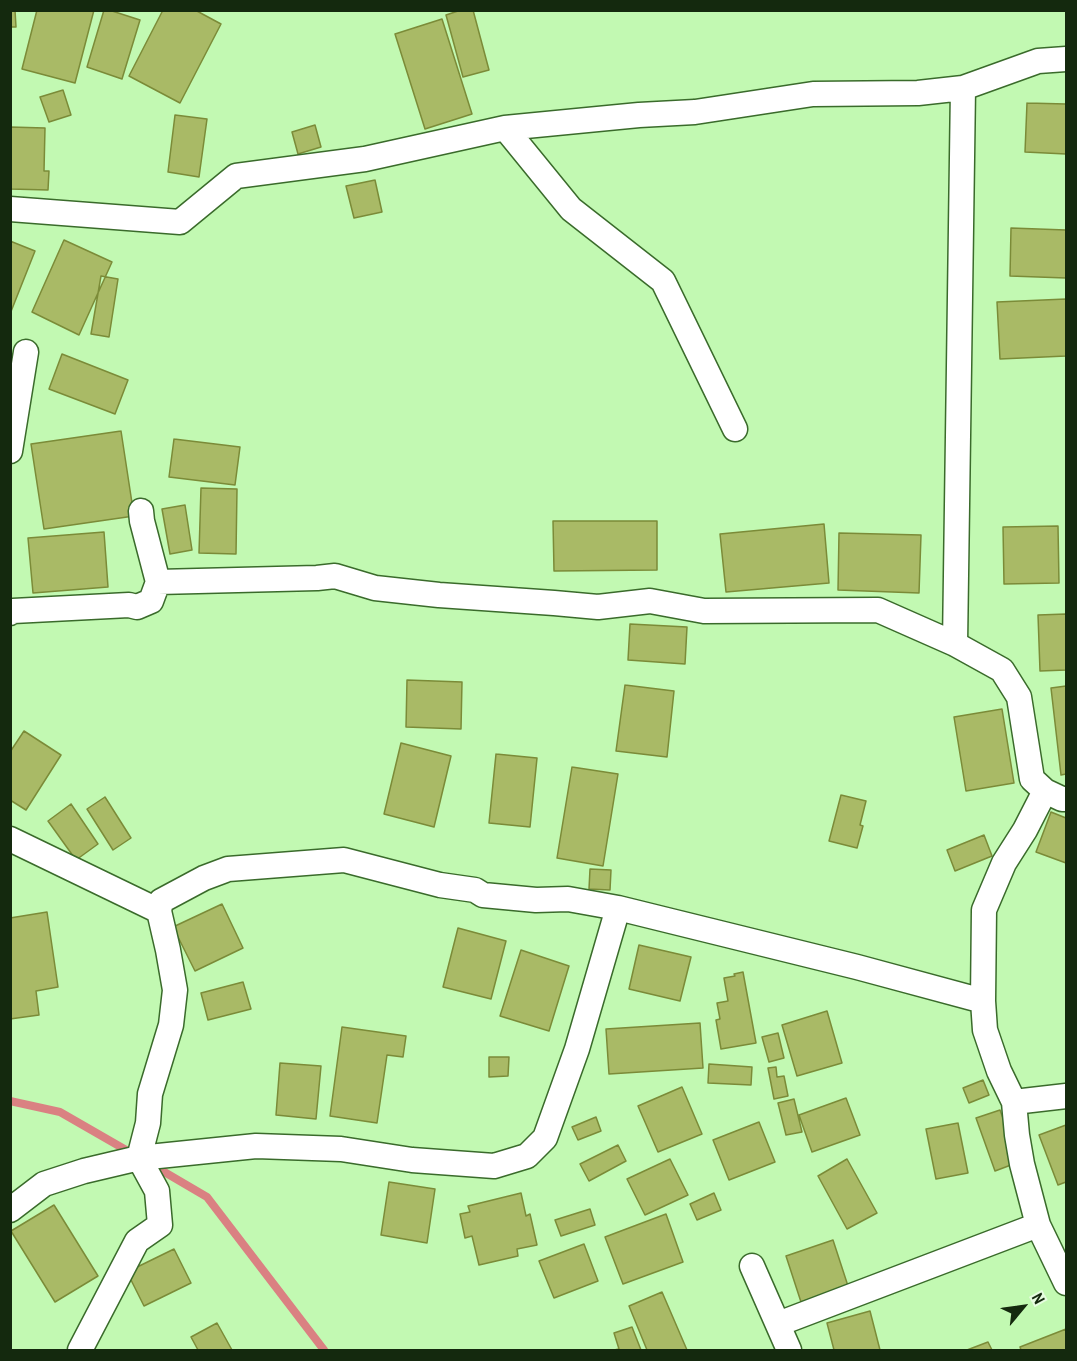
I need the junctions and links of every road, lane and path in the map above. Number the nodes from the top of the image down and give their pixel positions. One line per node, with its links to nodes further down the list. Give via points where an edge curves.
1 (1066, 59): 2 (street, via 1038,61)
2 (963, 88): 3 (street, via 918,93 813,94 695,112); 11 (street)
3 (505, 128): 4 (street, via 365,159 236,176 180,222); 6 (street, via 570,210 663,281)
4 (10, 209)
5 (26, 352): 7 (street)
6 (735, 429)
7 (10, 451)
8 (141, 511): 9 (street)
9 (158, 582): 10 (street, via 151,601 137,607); 11 (street, via 335,576 375,588 598,608 650,601 704,611 878,610)
10 (11, 609)
11 (955, 644): 12 (street, via 1002,670 1019,697 1032,779)
12 (1056, 795): 16 (street, via 1025,830 1004,863 984,910)
13 (10, 839): 15 (street)
14 (618, 908): 15 (street, via 568,899 483,895 344,860 228,869 160,901); 16 (street); 19 (street, via 578,1049 544,1138 528,1156 494,1166 412,1160 341,1149 256,1146)
15 (159, 911): 19 (street, via 175,990 171,1025 150,1094)
16 (983, 1001): 18 (street, via 985,1030)
17 (1066, 1096): 18 (street)
18 (1014, 1102): 21 (street, via 1020,1154)
19 (139, 1158): 20 (street, via 44,1184); 25 (street, via 157,1191 160,1225 137,1241)
20 (10, 1210)
21 (1038, 1225): 23 (street); 24 (street)
22 (752, 1266): 24 (street)
23 (1066, 1283)
24 (778, 1324): 26 (street)
25 (80, 1350)
26 (789, 1350)

